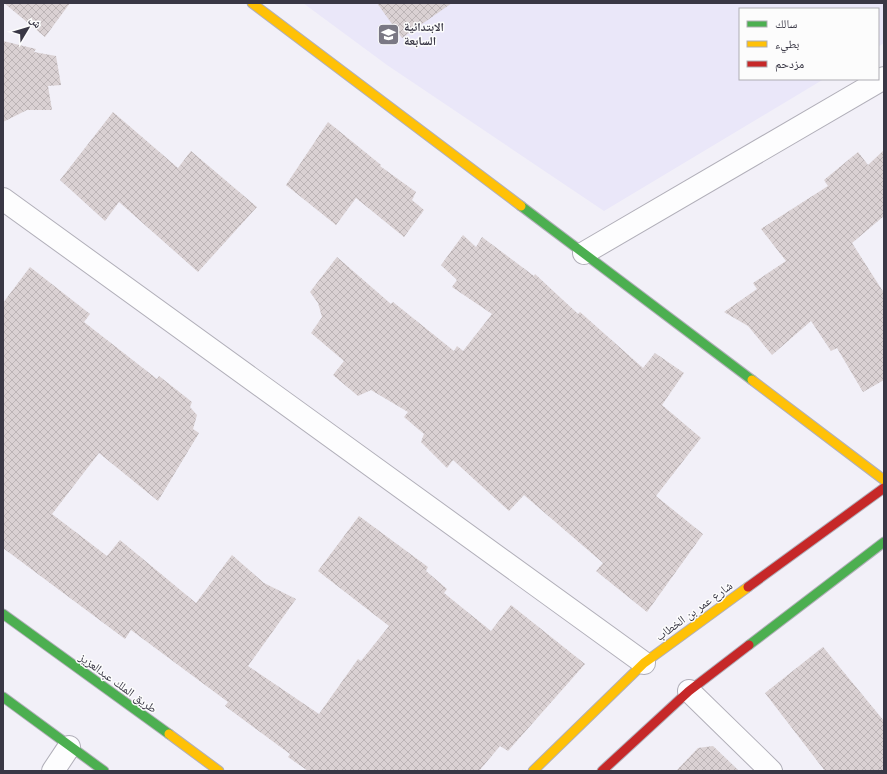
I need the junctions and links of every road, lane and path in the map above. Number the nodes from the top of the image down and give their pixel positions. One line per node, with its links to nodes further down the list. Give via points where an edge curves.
1 (252, 3): 4 (main road)
2 (884, 78): 4 (street)
3 (3, 199): 9 (street)
4 (584, 253): 5 (main road)
5 (884, 480)
6 (884, 488): 9 (main road, شارع عمر بن الخطاب)
7 (884, 542): 10 (main road)
8 (3, 614): 15 (main road, طريق الملك عبدالعزيز)
9 (644, 663): 16 (main road, شارع عمر بن الخطاب)
10 (689, 691): 17 (main road); 18 (street)
11 (3, 697): 12 (main road)
12 (69, 747): 13 (street); 14 (main road)
13 (53, 771)
14 (104, 771)
15 (219, 771)
16 (533, 771)
17 (602, 771)
18 (771, 771)

